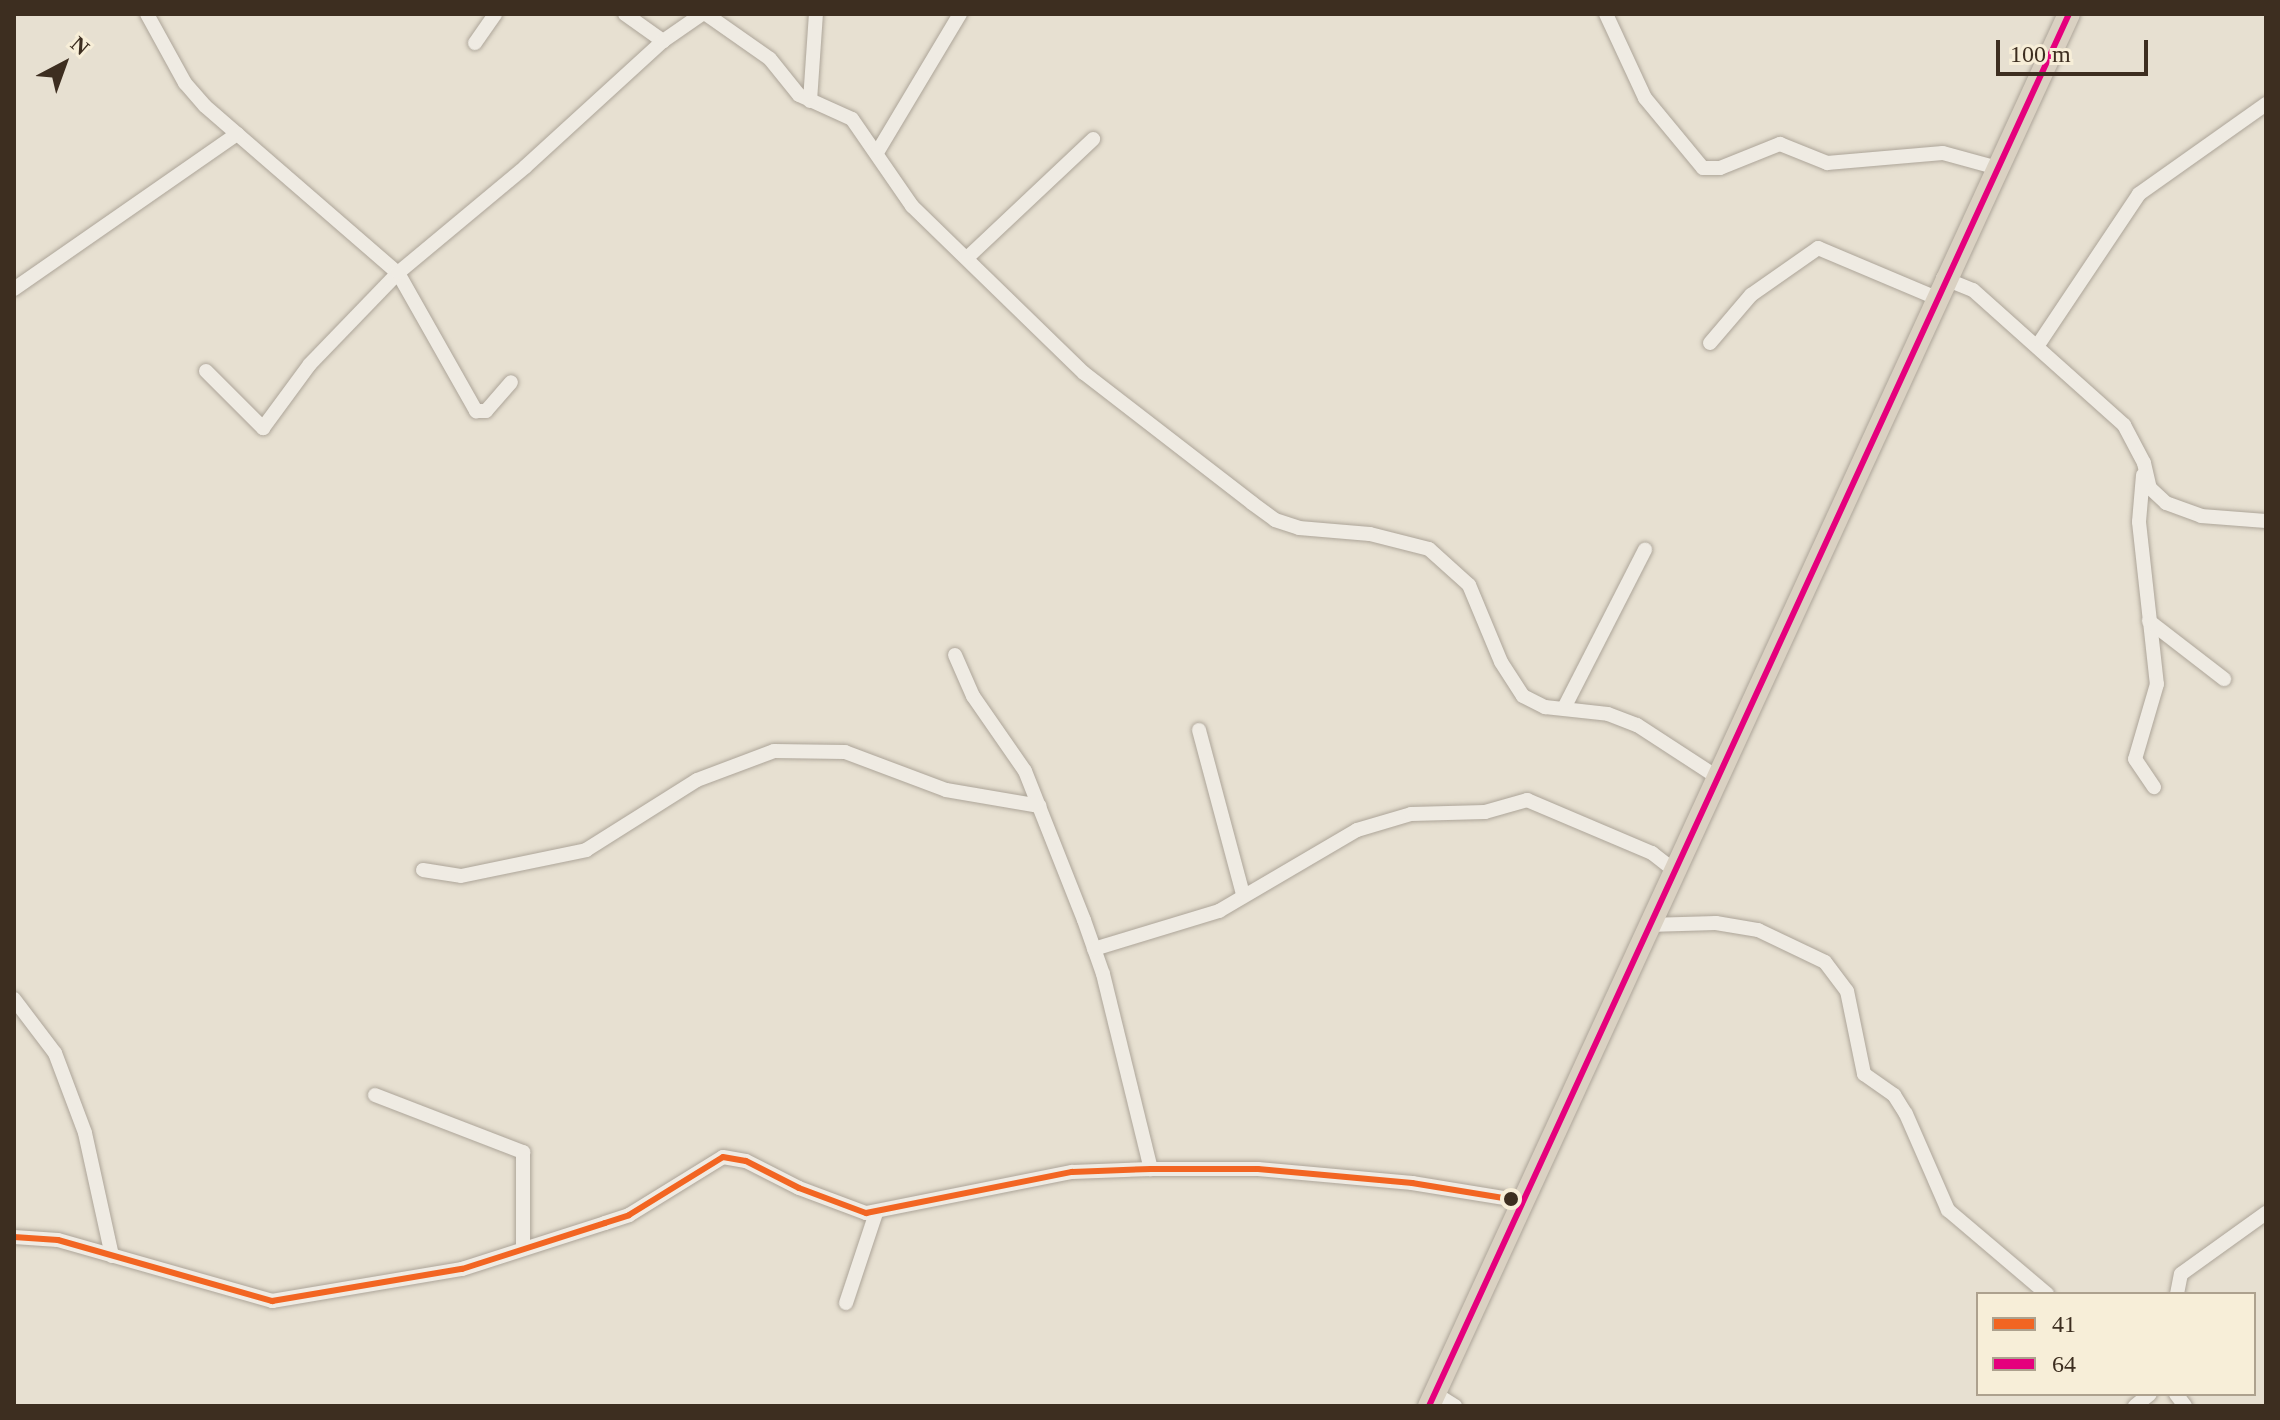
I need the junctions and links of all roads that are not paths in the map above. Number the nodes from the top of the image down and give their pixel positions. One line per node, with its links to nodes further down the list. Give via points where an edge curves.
1 (147, 14): 13 (street, via 185,83)
2 (495, 14): 10 (street)
3 (625, 14): 9 (street)
4 (704, 14): 9 (street); 11 (street, via 748,41)
5 (816, 14): 11 (street)
6 (960, 14): 15 (street)
7 (1606, 14): 16 (street, via 1645,98 1703,168 1714,170 1780,144 1827,163 1943,153)
8 (2069, 14): 16 (highway)
9 (663, 41): 18 (street)
10 (475, 43)
11 (810, 101): 15 (street, via 852,119)
12 (2266, 104): 22 (street, via 2139,194)
13 (237, 134): 18 (street); 20 (street)
14 (1093, 139): 17 (street, via 1010,223)
15 (878, 151): 17 (street, via 912,206)
16 (1994, 167): 19 (highway)
17 (968, 257): 31 (street, via 1103,390 1275,520 1407,542 1453,565 1482,608 1514,686 1535,703)
18 (398, 273): 23 (street, via 310,364 263,428); 24 (street, via 476,411 486,411)
19 (1939, 288): 21 (street, via 1818,248 1751,295); 22 (street, via 1973,290); 33 (highway)
20 (14, 289)
21 (1710, 343)
22 (2038, 345): 25 (street, via 2124,425)
23 (206, 371)
24 (511, 382)
25 (2144, 463): 26 (street, via 2150,488 2166,503 2201,516); 28 (street, via 2139,522)
26 (2266, 521)
27 (1645, 550): 31 (street)
28 (2149, 621): 30 (street); 34 (street, via 2157,684 2135,759)
29 (955, 655): 35 (street)
30 (2224, 679)
31 (1564, 708): 33 (street, via 1608,714 1637,725)
32 (1199, 730): 38 (street)
33 (1717, 777): 37 (highway)
34 (2154, 787)
35 (1040, 806): 36 (street, via 946,790 845,752 774,751 697,780 586,850 461,876); 40 (street)
36 (423, 870)
37 (1674, 870): 38 (street, via 1652,853 1547,807 1515,801 1485,812 1437,812 1381,821); 39 (highway)
38 (1243, 894): 40 (street, via 1219,911)
39 (1648, 925): 44 (highway); 50 (street, via 1716,923 1758,930 1825,962 1847,991 1864,1074 1894,1095 1906,1114 1948,1210)
40 (1094, 949): 43 (street)
41 (14, 999): 49 (street, via 55,1053 85,1133)
42 (375, 1095): 48 (street, via 523,1152)
43 (1151, 1169): 44 (street, via 1258,1169 1412,1183); 45 (street, via 1072,1172 977,1187)
44 (1522, 1201): 53 (highway)
45 (876, 1213): 48 (street, via 853,1210 746,1161 723,1157 629,1215); 52 (street)
46 (2266, 1213): 51 (street, via 2181,1274)
47 (14, 1237): 49 (street, via 58,1240)
48 (523, 1249): 49 (street, via 432,1275 272,1301)
49 (112, 1256)
50 (2045, 1292)
51 (2177, 1292)
52 (846, 1303)
53 (1432, 1400): 54 (street)
54 (1455, 1406)

